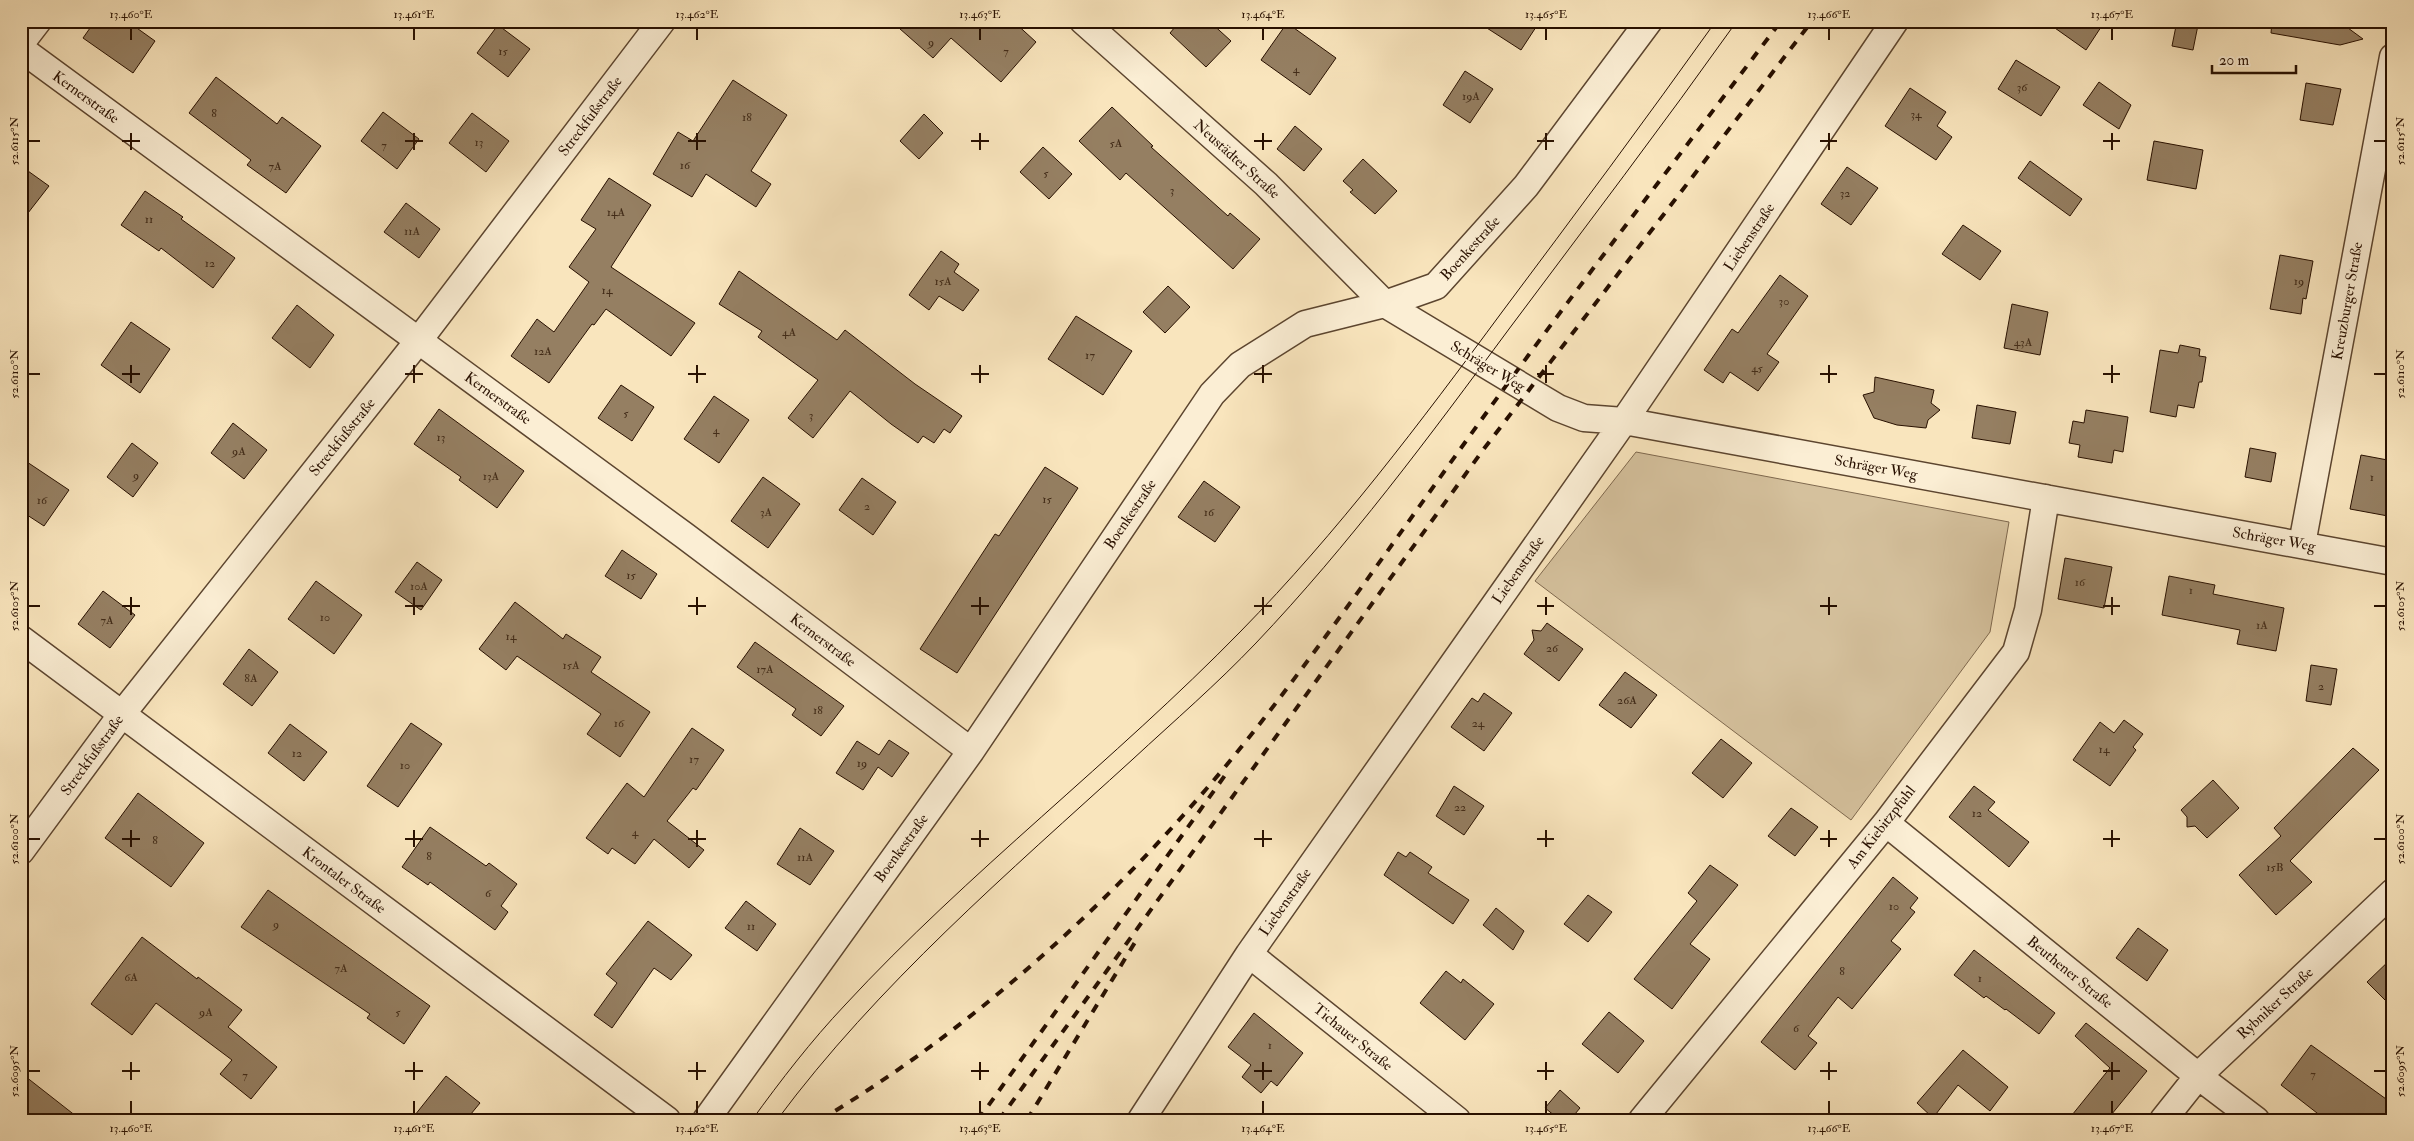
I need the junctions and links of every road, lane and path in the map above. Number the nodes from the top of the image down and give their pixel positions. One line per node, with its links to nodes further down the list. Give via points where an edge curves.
1 (38, 21): 6 (street)
2 (662, 21): 10 (street, Streckfußstraße)
3 (1083, 21): 9 (street, Neustädter Straße, via 1266,184)
4 (1649, 21): 9 (street, Boenkestraße, via 1526,186 1436,286)
5 (1895, 21): 11 (street, Liebenstraße)
6 (21, 43)
7 (21, 49): 10 (street, Kernerstraße)
8 (2393, 57): 13 (street, Kreuzburger Straße)
9 (1385, 304): 11 (street, Schräger Weg, via 1558,408 1584,418); 17 (street, Boenkestraße, via 1306,324 1240,365 1212,394)
10 (419, 340): 16 (street, Streckfußstraße); 17 (street, Kernerstraße)
11 (1624, 421): 12 (street, Schräger Weg); 21 (street, Liebenstraße)
12 (2046, 498): 13 (street, Schräger Weg); 18 (street, Am Kiebitzpfuhl, via 2028,610 2016,652)
13 (2302, 544): 14 (street, Schräger Weg)
14 (2393, 562)
15 (21, 638): 16 (street, Krontaler Straße)
16 (122, 714): 19 (street, Streckfußstraße); 23 (street, Krontaler Straße)
17 (971, 751): 24 (street, Boenkestraße)
18 (1886, 823): 22 (street, Beuthener Straße); 27 (street, Am Kiebitzpfuhl)
19 (21, 851)
20 (2393, 892): 22 (street, Rybniker Straße)
21 (1249, 954): 25 (street, Liebenstraße); 26 (street, Tichauer Straße)
22 (2198, 1076): 28 (street, Rybniker Straße); 29 (street, Beuthener Straße)
23 (667, 1120)
24 (706, 1120)
25 (1142, 1120)
26 (1457, 1120)
27 (1642, 1120)
28 (2162, 1120)
29 (2256, 1120)

